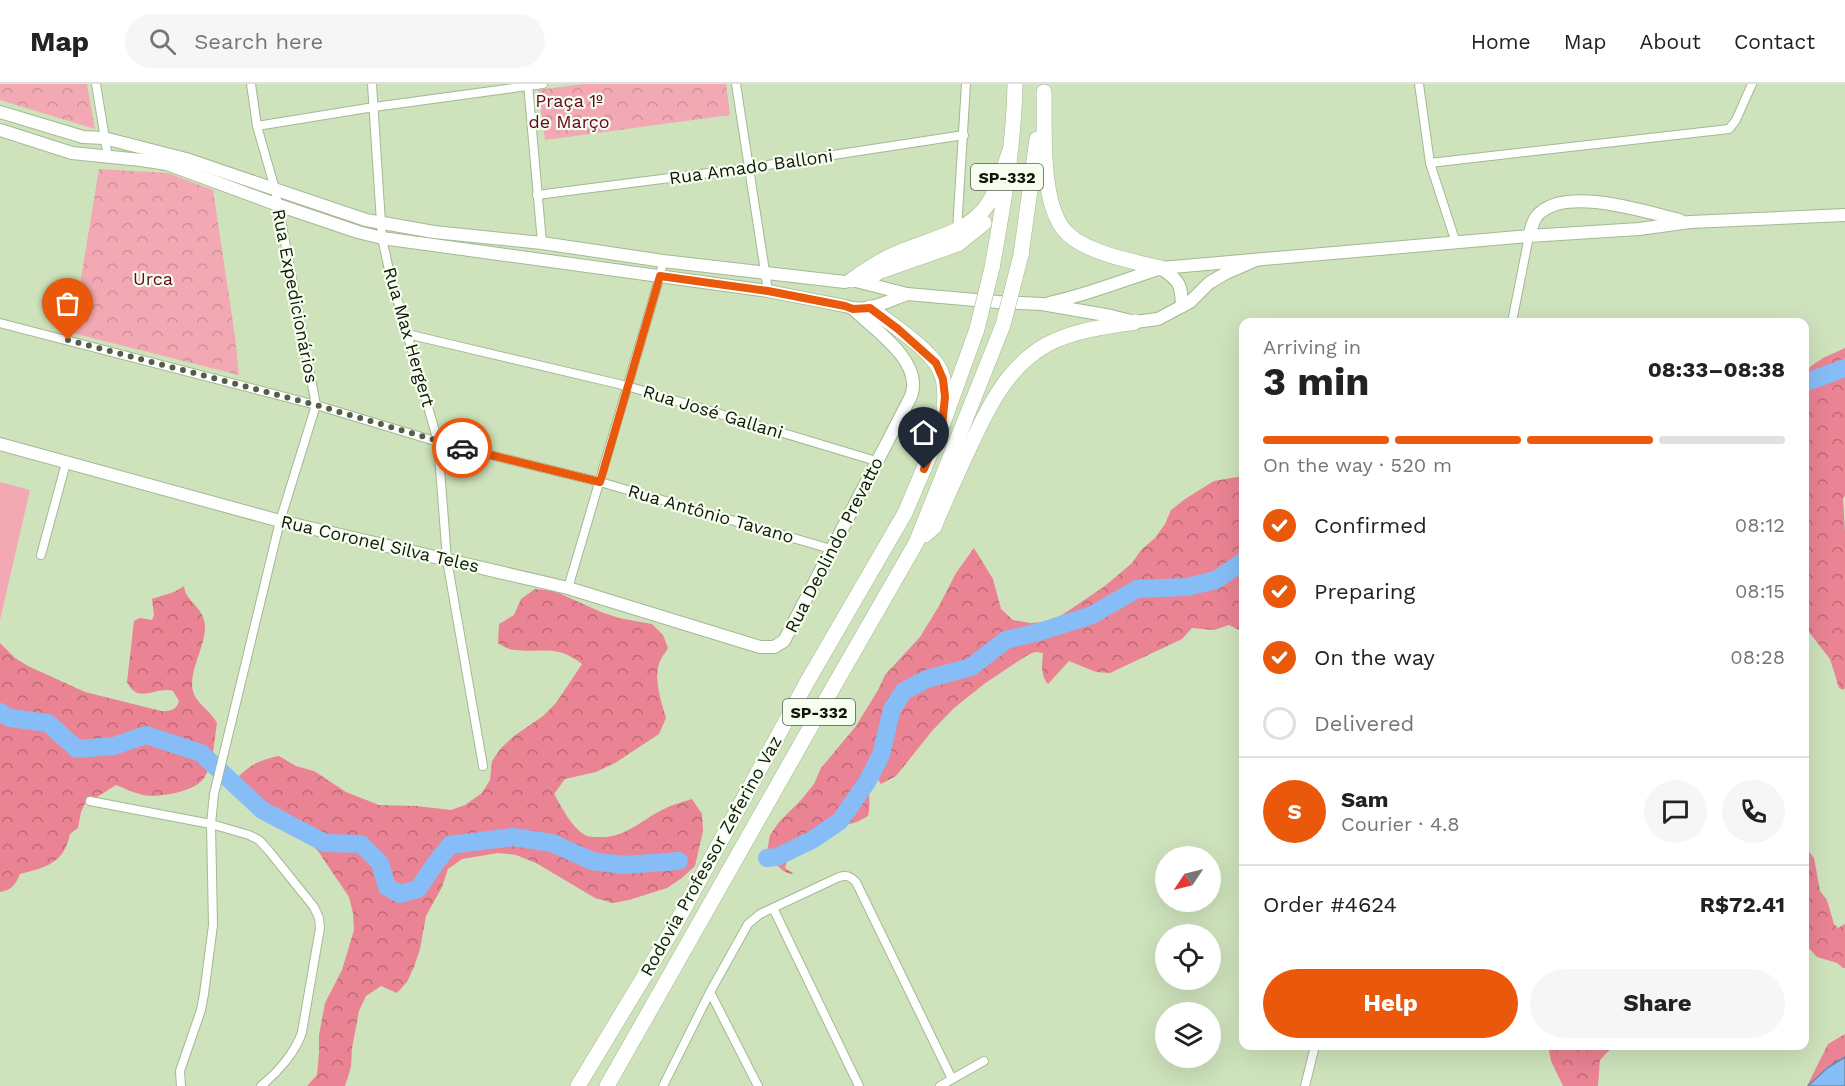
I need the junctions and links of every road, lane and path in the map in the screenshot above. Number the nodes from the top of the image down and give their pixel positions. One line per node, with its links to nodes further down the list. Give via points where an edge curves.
1 (96, 84): 17 (street)
2 (251, 84): 14 (street, Rua Expedicionários)
3 (372, 84): 12 (street, Rua Max Hergert)
4 (543, 84): 10 (street)
5 (736, 84): 21 (street)
6 (966, 84): 16 (street)
7 (1015, 84): 18 (highway, Rodovia Professor Zeferino Vaz / SP-332)
8 (1419, 84): 20 (street)
9 (1752, 84): 20 (street, via 1728,129)
10 (528, 85): 12 (street); 23 (street)
11 (1044, 88): 36 (highway, via 1048,186 1054,213 1067,234 1122,260); 59 (highway, Rodovia Professor Zeferino Vaz / SP-332, bridge, via 1021,255 1004,325)
12 (374, 106): 14 (street); 27 (street, Rua Max Hergert)
13 (0, 112): 17 (street, via 83,137)
14 (258, 126): 22 (street, Rua Expedicionários)
15 (0, 130): 19 (street, via 72,153)
16 (964, 135): 21 (street, Rua Amado Balloni); 29 (street)
17 (104, 138): 19 (street); 22 (street, via 186,159)
18 (1011, 148): 24 (highway, Rodovia Professor Zeferino Vaz / SP-332); 29 (highway, via 988,204 978,217)
19 (108, 157): 25 (street, via 167,164)
20 (1430, 162): 33 (street)
21 (748, 168): 23 (street, Rua Amado Balloni); 37 (street)
22 (275, 189): 25 (street, Rua Expedicionários); 27 (street, via 366,220)
23 (537, 195): 32 (street)
24 (1004, 200): 39 (highway, via 977,230 958,244); 52 (highway, Rodovia Professor Zeferino Vaz / SP-332, bridge, via 976,329)
25 (278, 205): 31 (street); 51 (street, Rua Expedicionários)
26 (1845, 215): 28 (street)
27 (380, 221): 31 (street, Rua Max Hergert); 32 (street, via 434,232)
28 (1690, 222): 30 (street); 30 (street, via 1588,200 1558,203 1542,210 1535,217)
29 (957, 230): 39 (highway, via 877,263)
30 (1529, 236): 33 (street); 46 (street)
31 (382, 238): 38 (street); 49 (street, Rua Max Hergert)
32 (542, 243): 35 (street)
33 (1456, 243): 34 (street)
34 (1256, 260): 36 (street); 43 (street, via 1209,283)
35 (663, 261): 37 (street); 38 (street)
36 (1161, 268): 42 (street, via 1075,298); 43 (street, via 1177,280)
37 (765, 274): 39 (street); 40 (street)
38 (660, 276): 40 (street); 50 (street)
39 (853, 282): 41 (street); 44 (street, via 840,288 840,296)
40 (768, 291): 44 (street)
41 (907, 294): 42 (street); 45 (street)
42 (1042, 304): 47 (street)
43 (1182, 306): 47 (street, via 1158,319)
44 (849, 308): 45 (street); 55 (street, Rua Deolindo Prevatto, via 895,347 911,375 913,391)
45 (870, 308): 52 (highway, via 936,363 945,397)
46 (1513, 318)
47 (1135, 322): 59 (highway, via 1069,335 1025,360 991,402 934,527)
48 (0, 323): 51 (street, Rua Antônio Tavano)
49 (407, 334): 50 (street, Rua José Gallani); 53 (street, Rua Max Hergert)
50 (627, 386): 55 (street, Rua José Gallani); 57 (street)
51 (316, 405): 53 (street, Rua Antônio Tavano); 58 (street, Rua Expedicionários)
52 (942, 426): 75 (highway, Rodovia Professor Zeferino Vaz / SP-332, via 905,513 807,682 674,927)
53 (438, 442): 57 (street, Rua Antônio Tavano); 62 (street, Rua Max Hergert)
54 (0, 444): 56 (street, Rua Coronel Silva Teles)
55 (876, 461): 60 (street, Rua Deolindo Prevatto)
56 (66, 463): 58 (street, Rua Coronel Silva Teles); 61 (street)
57 (600, 482): 60 (street, Rua Antônio Tavano); 63 (street)
58 (280, 521): 62 (street, Rua Coronel Silva Teles); 67 (street, Rua Expedicionários, via 224,750)
59 (916, 543): 76 (highway, Rodovia Professor Zeferino Vaz / SP-332)
60 (831, 549): 64 (street, Rua Deolindo Prevatto, via 784,641 774,647)
61 (41, 555)
62 (447, 560): 63 (street, Rua Coronel Silva Teles); 65 (street, Rua Max Hergert)
63 (568, 588): 64 (street, Rua Coronel Silva Teles)
64 (760, 647)
65 (483, 766)
66 (90, 801): 67 (street)
67 (211, 824): 73 (street, Rua Expedicionários, via 212,936 203,1002 180,1071); 74 (street, via 259,840 319,918 303,1032 296,1047)
68 (772, 908): 69 (street, via 748,924); 72 (street, via 838,877 851,877); 79 (street)
69 (710, 992): 77 (street); 78 (street)
70 (1314, 1050): 81 (street)
71 (984, 1061): 72 (street)
72 (952, 1079): 80 (street)
73 (181, 1086)
74 (261, 1086)
75 (578, 1086)
76 (607, 1086)
77 (663, 1086)
78 (758, 1086)
79 (859, 1086)
80 (940, 1086)
81 (1305, 1086)

